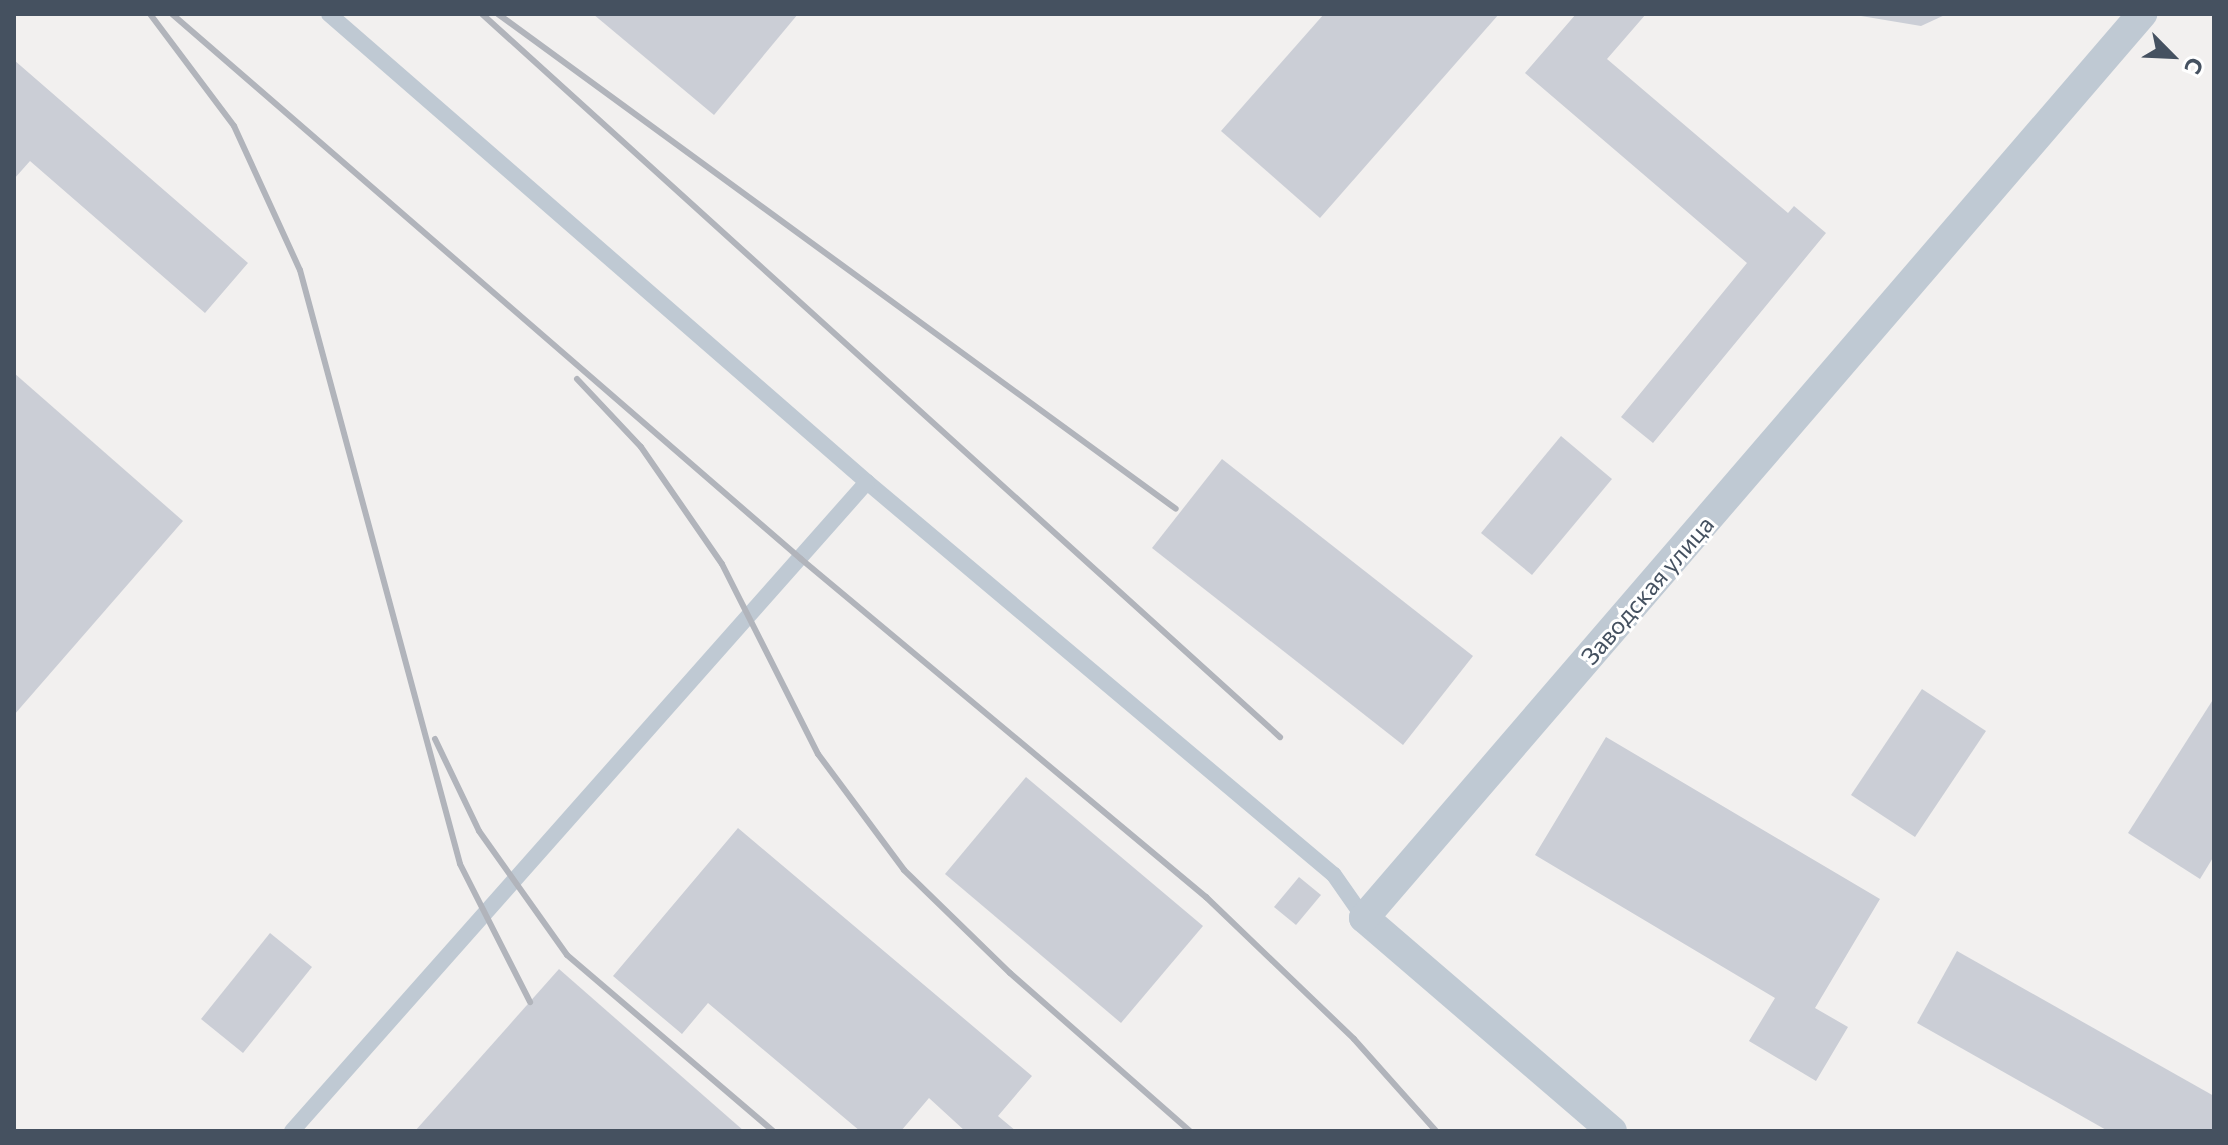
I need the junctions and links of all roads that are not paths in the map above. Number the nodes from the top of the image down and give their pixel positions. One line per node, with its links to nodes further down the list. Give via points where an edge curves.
1 (329, 14): 3 (lane)
2 (2142, 14): 4 (street, Заводская улица)
3 (867, 482): 4 (lane, via 1334,875); 5 (lane)
4 (1364, 918): 6 (street)
5 (292, 1131)
6 (1612, 1131)

